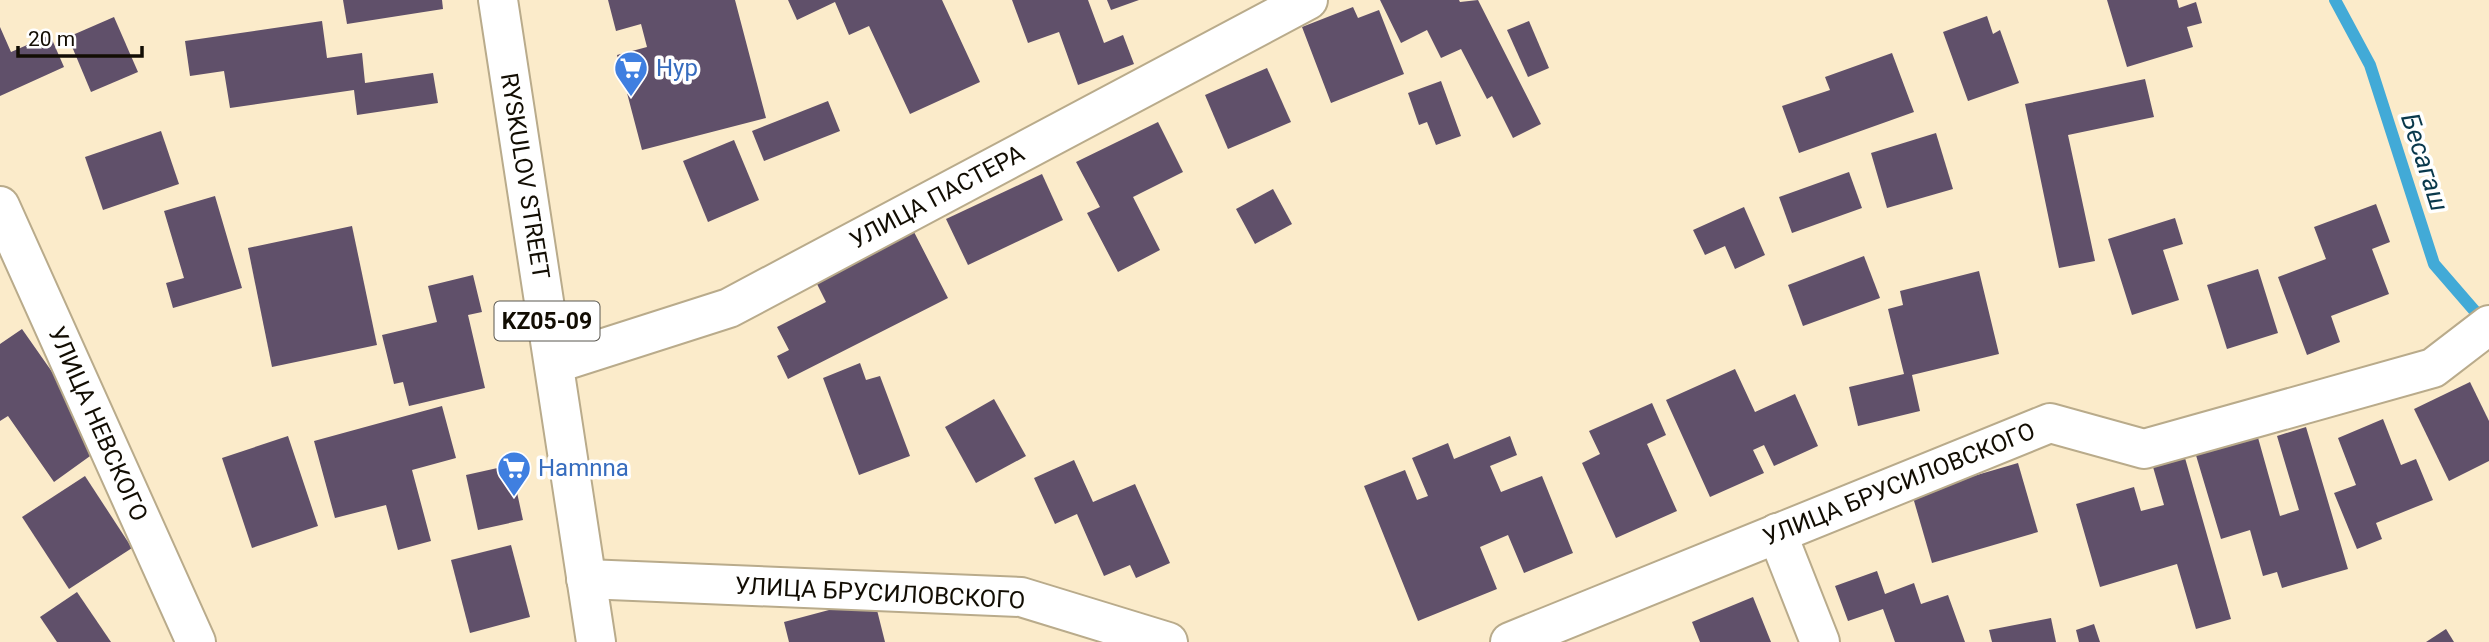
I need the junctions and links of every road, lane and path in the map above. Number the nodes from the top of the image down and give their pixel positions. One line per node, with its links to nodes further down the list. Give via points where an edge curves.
1 (498, 0): 5 (street, RYSKULOV STREET / KZ05-09)
2 (1308, 0): 5 (street, УЛИЦА ПАСТЕРА, via 729,308)
3 (0, 206): 8 (street, УЛИЦА НЕВСКОГО)
4 (2489, 325): 6 (street, УЛИЦА БРУСИЛОВСКОГО, via 2433,368 2144,449 2050,424)
5 (554, 364): 7 (street, RYSKULOV STREET / KZ05-09)
6 (1777, 533): 11 (street, УЛИЦА БРУСИЛОВСКОГО); 12 (street)
7 (586, 579): 9 (street, RYSKULOV STREET / KZ05-09); 10 (street, УЛИЦА БРУСИЛОВСКОГО, via 1021,597)
8 (196, 642)
9 (596, 642)
10 (1168, 642)
11 (1510, 642)
12 (1820, 642)

